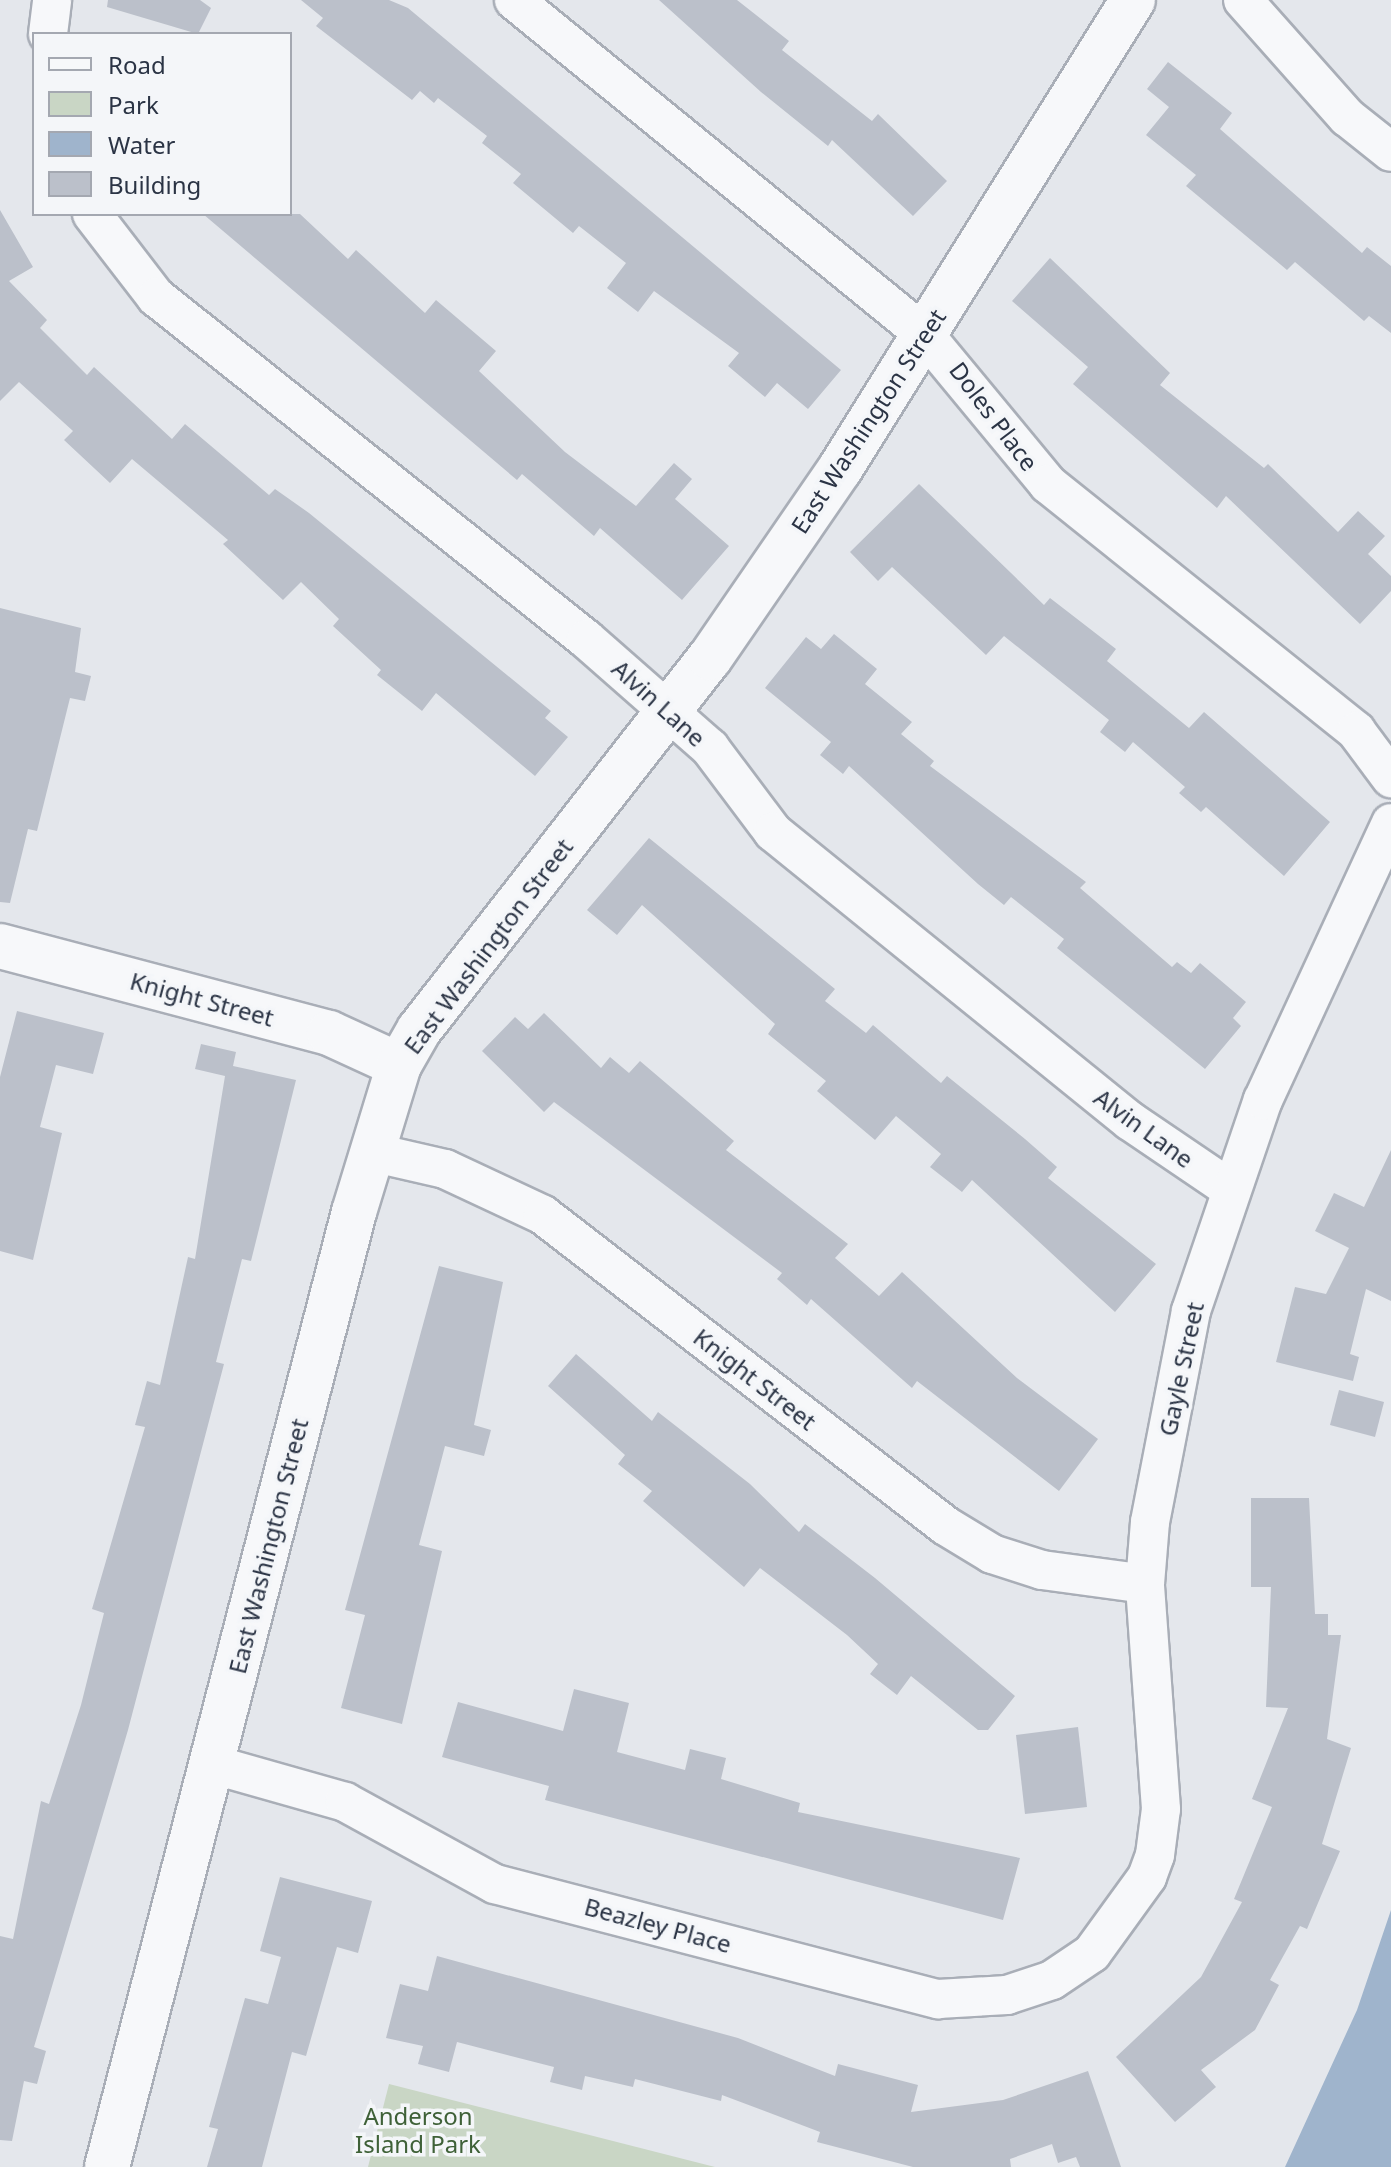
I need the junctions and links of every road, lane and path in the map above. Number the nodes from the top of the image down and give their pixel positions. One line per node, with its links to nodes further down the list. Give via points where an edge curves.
1 (52, 0): 5 (street)
2 (514, 0): 8 (street, Doles Place)
3 (1133, 0): 8 (street, East Washington Street)
4 (1243, 0): 6 (street, via 1336,106)
5 (48, 32)
6 (1391, 152)
7 (94, 216): 9 (street, Alvin Lane, via 156,297)
8 (924, 334): 9 (street, East Washington Street, via 840,469); 10 (street, Doles Place, via 1048,484 1356,731)
9 (669, 712): 13 (street, East Washington Street, via 419,1030); 15 (street, Alvin Lane, via 710,748 773,832 1130,1121)
10 (1391, 778)
11 (1391, 824): 15 (street, Gayle Street)
12 (0, 946): 13 (street, Knight Street, via 329,1033)
13 (399, 1065): 14 (street, East Washington Street)
14 (371, 1152): 16 (street, Knight Street, via 445,1169 543,1215 946,1526 992,1554 1042,1570); 17 (street, East Washington Street)
15 (1229, 1188): 16 (street, Gayle Street, via 1191,1311 1150,1522)
16 (1145, 1584): 18 (street, Gayle Street, via 1161,1809 1147,1877)
17 (211, 1764): 18 (street, Beazley Place, via 345,1802 495,1884 938,1999 985,2000 1052,1980); 19 (street, East Washington Street)
18 (1109, 1936)
19 (107, 2167)

